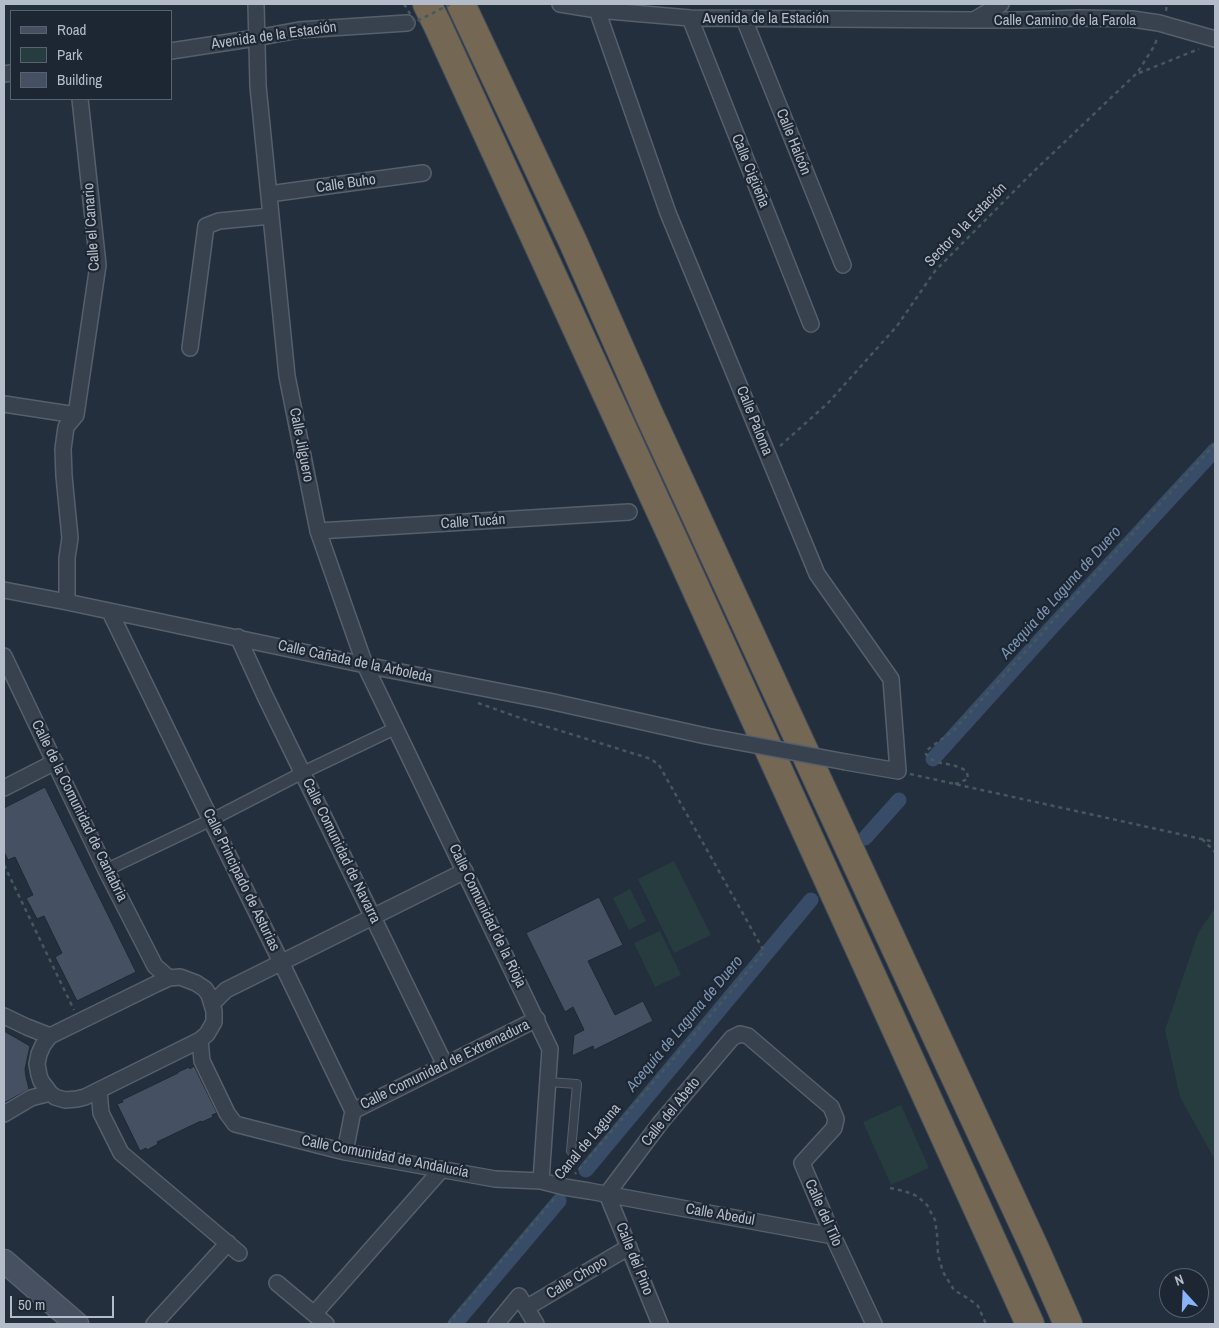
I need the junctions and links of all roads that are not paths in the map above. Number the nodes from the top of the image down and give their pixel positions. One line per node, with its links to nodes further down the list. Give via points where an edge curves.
1 (256, 4): 11 (street, Calle Jilguero)
2 (427, 4): 76 (highway)
3 (461, 4): 77 (highway)
4 (560, 4): 6 (street, Avenida de la Estación)
5 (1001, 4): 9 (street)
6 (597, 10): 7 (street, Avenida de la Estación); 33 (street, Calle Paloma, via 668,213 817,574 891,679 898,772)
7 (690, 18): 8 (street, Avenida de la Estación); 19 (street, Calle Cigüeña)
8 (744, 19): 9 (street, Avenida de la Estación); 18 (street, Calle Halcón)
9 (973, 20): 12 (street, Calle Camino de la Farola, via 1132,19)
10 (407, 23): 11 (street, Avenida de la Estación, via 299,30)
11 (256, 38): 13 (street, Avenida de la Estación); 16 (street, Calle Jilguero)
12 (1215, 39)
13 (172, 50)
14 (80, 100): 22 (street, Calle el Canario, via 98,265)
15 (423, 173): 16 (street, Calle Buho)
16 (269, 194): 17 (street, Calle Jilguero)
17 (272, 216): 20 (street, via 219,221 206,226); 24 (street, Calle Jilguero, via 287,376)
18 (843, 266)
19 (811, 324)
20 (190, 348)
21 (4, 404): 22 (street)
22 (76, 414): 26 (street, Calle el Canario, via 66,428 63,449 70,538)
23 (629, 512): 24 (street, Calle Tucán)
24 (318, 531): 30 (street, Calle Jilguero)
25 (4, 590): 26 (street, Calle Cañada de la Arboleda)
26 (67, 602): 27 (street, Calle Cañada de la Arboleda)
27 (110, 612): 28 (street, Calle Cañada de la Arboleda); 36 (street, Calle Principado de Asturias)
28 (238, 637): 30 (street, Calle Cañada de la Arboleda); 34 (street, Calle Comunidad de Navarra)
29 (4, 656): 32 (street, Calle de la Comunidad de Cantabria)
30 (365, 665): 31 (street, Calle Comunidad de la Rioja); 33 (street, Calle Cañada de la Arboleda, bridge)
31 (396, 728): 34 (street); 38 (street, Calle Comunidad de la Rioja)
32 (55, 762): 35 (street); 37 (street, Calle de la Comunidad de Cantabria)
33 (846, 762)
34 (302, 773): 36 (street); 39 (street, Calle Comunidad de Navarra)
35 (4, 788)
36 (210, 820): 37 (street); 40 (street, Calle Principado de Asturias)
37 (106, 870): 41 (street, Calle de la Comunidad de Cantabria)
38 (465, 871): 39 (street); 46 (street, Calle Comunidad de la Rioja)
39 (373, 917): 40 (street); 50 (street, Calle Comunidad de Navarra)
40 (281, 962): 43 (street); 55 (street, Calle Principado de Asturias)
41 (162, 981): 42 (street, via 180,977); 48 (street)
42 (205, 989): 43 (street); 44 (street)
43 (226, 990): 44 (street)
44 (213, 1003): 49 (street, via 214,1022 207,1034)
45 (4, 1016): 48 (street)
46 (536, 1019): 50 (street, Calle Comunidad de Extremadura); 51 (street, Calle Comunidad de la Rioja, via 550,1049)
47 (740, 1034): 62 (street, Calle del Abeto, via 732,1038); 63 (street, Calle del Tilo, via 748,1036 831,1107 836,1119 834,1128 802,1164)
48 (47, 1040): 52 (street, via 37,1064)
49 (194, 1043): 53 (street); 59 (street, Calle Comunidad de Andalucía, via 235,1124)
50 (445, 1064): 55 (street, Calle Comunidad de Extremadura)
51 (548, 1082): 58 (lane, via 577,1084); 61 (street, Calle Comunidad de la Rioja)
52 (45, 1087): 54 (street, via 65,1100); 57 (street)
53 (99, 1091): 54 (street); 56 (street)
54 (85, 1097): 56 (street)
55 (353, 1111): 59 (street)
56 (101, 1113): 72 (street, via 121,1153 234,1248)
57 (4, 1114)
58 (571, 1151)
59 (345, 1152): 60 (street, Calle Comunidad de Andalucía)
60 (442, 1169): 61 (street, Calle Comunidad de Andalucía, via 495,1179); 68 (street)
61 (540, 1181): 62 (street, Calle Comunidad de Andalucía)
62 (606, 1194): 63 (street, Calle Abedul); 64 (street, Calle del Pino)
63 (833, 1236): 70 (street, Calle del Tilo)
64 (629, 1247): 67 (street, Calle Chopo); 69 (street, Calle del Pino)
65 (4, 1261): 71 (main road)
66 (277, 1283): 68 (street)
67 (523, 1302): 74 (street, Calle Chopo); 75 (street)
68 (314, 1314): 73 (street)
69 (656, 1323)
70 (868, 1323)
71 (77, 1324)
72 (154, 1324)
73 (326, 1324)
74 (496, 1324)
75 (536, 1324)
76 (1030, 1324)
77 (1068, 1324)

